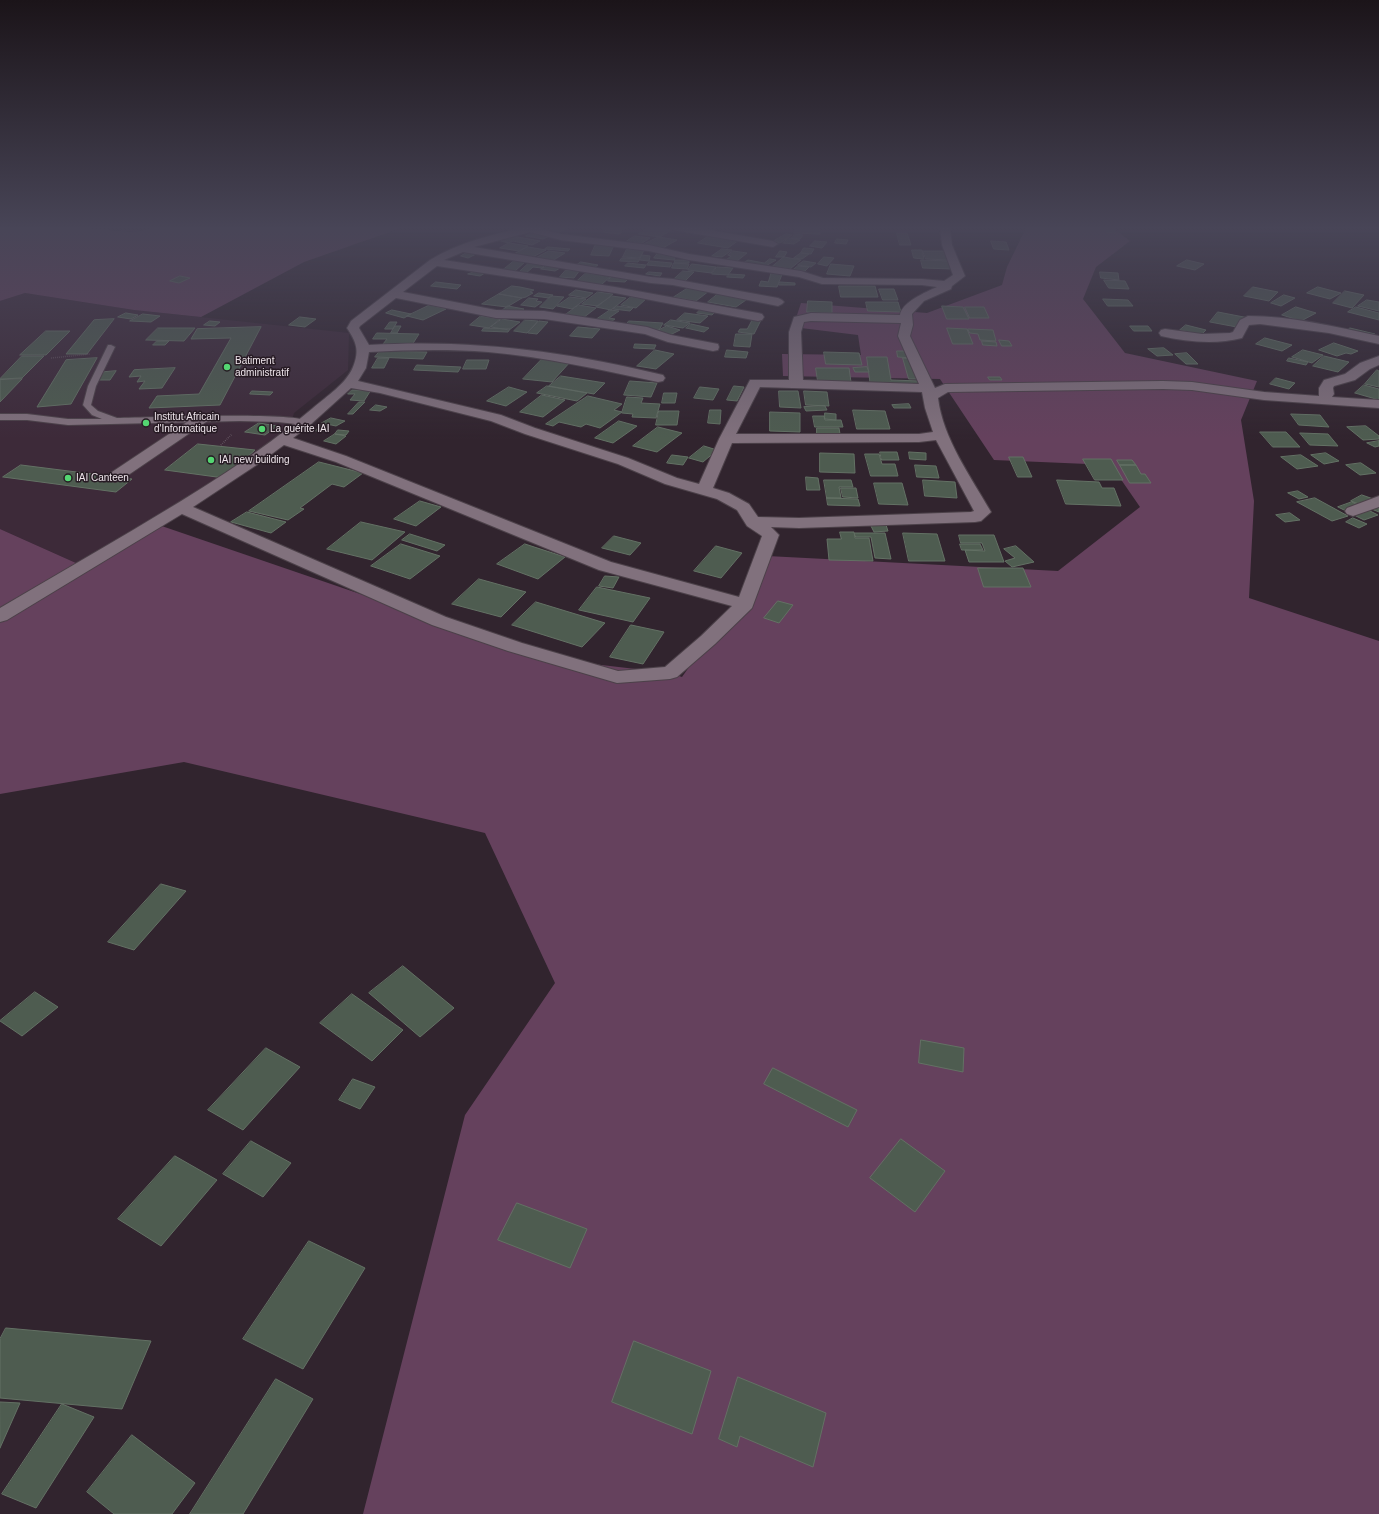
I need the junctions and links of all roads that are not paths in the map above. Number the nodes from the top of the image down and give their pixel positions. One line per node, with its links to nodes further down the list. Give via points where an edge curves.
1 (388, 298): 12 (street, via 355,324 353,328 362,342)
2 (414, 298): 11 (street, via 496,314 544,315 642,330)
3 (655, 298): 7 (street)
4 (755, 298): 6 (street)
5 (923, 298): 8 (street, via 906,313)
6 (778, 302)
7 (758, 317)
8 (907, 319): 17 (street, via 811,317 798,320 794,332); 18 (street, via 904,336)
9 (1165, 333): 10 (street, via 1220,338 1238,335 1248,320 1260,320 1330,329)
10 (1379, 340)
11 (713, 347)
12 (362, 349): 15 (street, via 436,346 485,348 560,358); 16 (street, via 359,368)
13 (110, 350): 23 (lane, via 92,386 87,405 96,413)
14 (1379, 360): 19 (street, via 1350,377 1329,383 1326,388 1327,394)
15 (658, 378)
16 (348, 383): 24 (street); 29 (street, via 496,418 623,461 671,481)
17 (796, 384): 18 (street); 26 (street, via 755,383)
18 (930, 392): 19 (street, via 954,387 1163,385); 25 (street)
19 (1322, 401): 20 (street)
20 (1379, 404)
21 (0, 417): 23 (lane, via 27,417 50,422)
22 (201, 419): 23 (lane); 24 (lane); 28 (street)
23 (116, 421)
24 (305, 422): 27 (street)
25 (942, 435): 26 (street, via 919,438); 33 (street, via 983,512 975,517 799,523)
26 (726, 439): 29 (street)
27 (283, 440): 31 (street); 34 (street, via 341,459 605,566)
28 (115, 477)
29 (705, 489): 33 (street, via 743,507)
30 (1379, 501): 32 (street)
31 (181, 508): 34 (street, via 439,621 617,677 670,673); 35 (street)
32 (1353, 511)
33 (753, 522): 34 (street, via 771,535)
34 (745, 604)
35 (0, 616)

